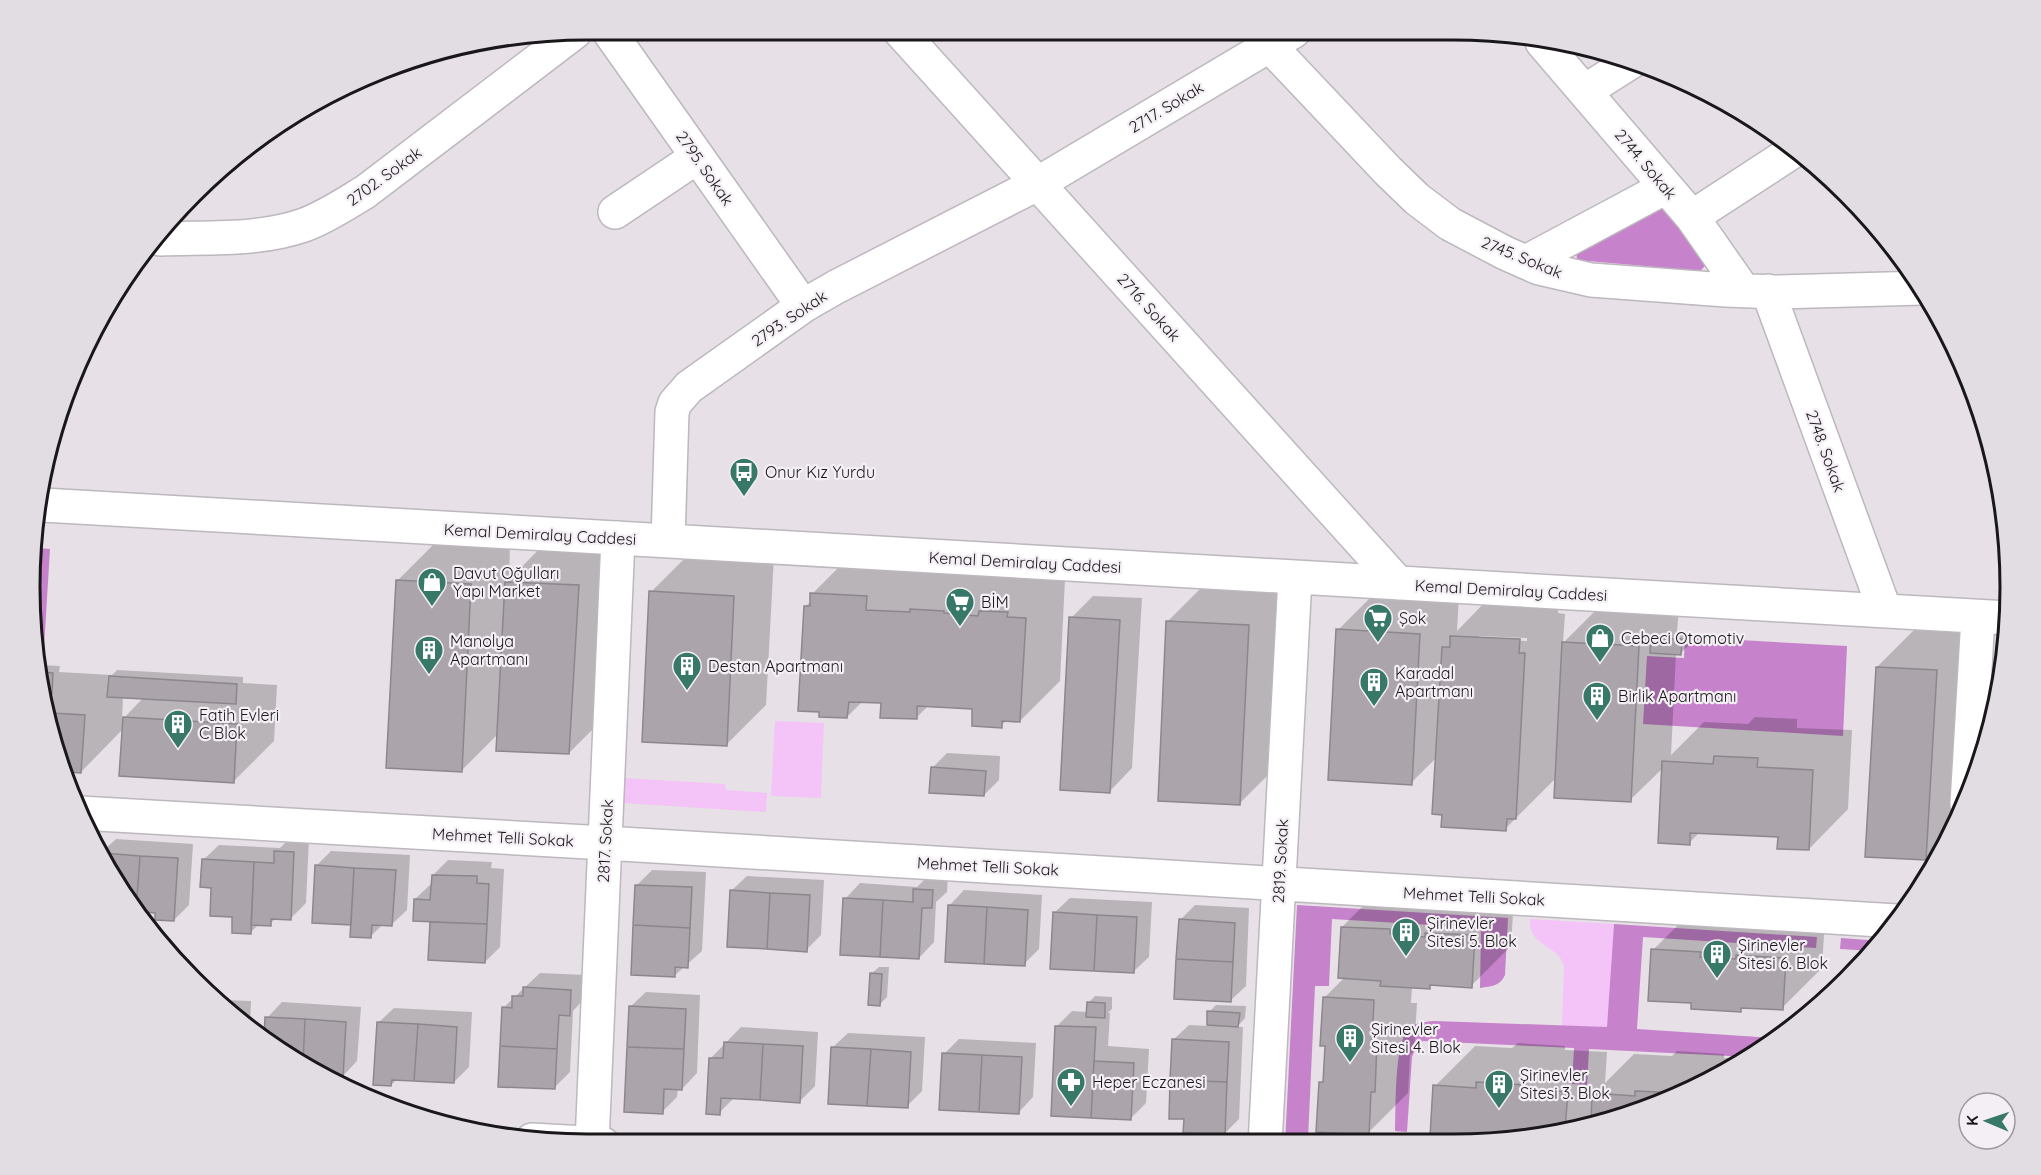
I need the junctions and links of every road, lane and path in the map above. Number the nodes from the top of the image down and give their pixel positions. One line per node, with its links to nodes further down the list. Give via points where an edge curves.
1 (615, 40): 10 (street, 2795. Sokak)
2 (908, 40): 11 (street, 2716. Sokak)
3 (1278, 40): 11 (street, 2717. Sokak)
4 (1283, 40): 16 (street, 2745. Sokak, via 1388,171 1417,199 1450,224)
5 (563, 41): 15 (street, 2702. Sokak, via 365,192 333,212 271,233)
6 (1548, 49): 8 (street, 2744. Sokak)
7 (1622, 68): 8 (street)
8 (1585, 92): 12 (street, 2744. Sokak)
9 (1787, 155): 14 (street)
10 (697, 157): 13 (street); 19 (street, 2795. Sokak)
11 (1038, 183): 19 (street, 2793. Sokak); 24 (street, 2716. Sokak)
12 (1666, 187): 14 (street, 2744. Sokak); 16 (street)
13 (615, 212)
14 (1692, 217): 18 (street, 2744. Sokak)
15 (167, 239)
16 (1526, 262): 18 (street, 2745. Sokak, via 1592,280)
17 (1911, 288): 18 (street, 2745. Sokak)
18 (1756, 291): 25 (street, 2748. Sokak)
19 (803, 306): 22 (street, 2793. Sokak, via 689,387 675,403)
20 (47, 506): 21 (street, Kemal Demiralay Caddesi)
21 (618, 538): 22 (street, Kemal Demiralay Caddesi); 29 (street, 2817. Sokak)
22 (668, 541): 23 (street, Kemal Demiralay Caddesi)
23 (1295, 578): 24 (street, Kemal Demiralay Caddesi); 30 (street, 2819. Sokak)
24 (1398, 583): 25 (street, Kemal Demiralay Caddesi)
25 (1885, 611): 26 (street, Kemal Demiralay Caddesi)
26 (1993, 618): 27 (street)
27 (1974, 754)
28 (90, 814): 29 (street, Mehmet Telli Sokak)
29 (605, 843): 30 (street, Mehmet Telli Sokak); 32 (street, 2817. Sokak)
30 (1278, 884): 31 (street, Mehmet Telli Sokak); 33 (street, 2819. Sokak)
31 (1887, 920)
32 (592, 1134)
33 (1266, 1134)

